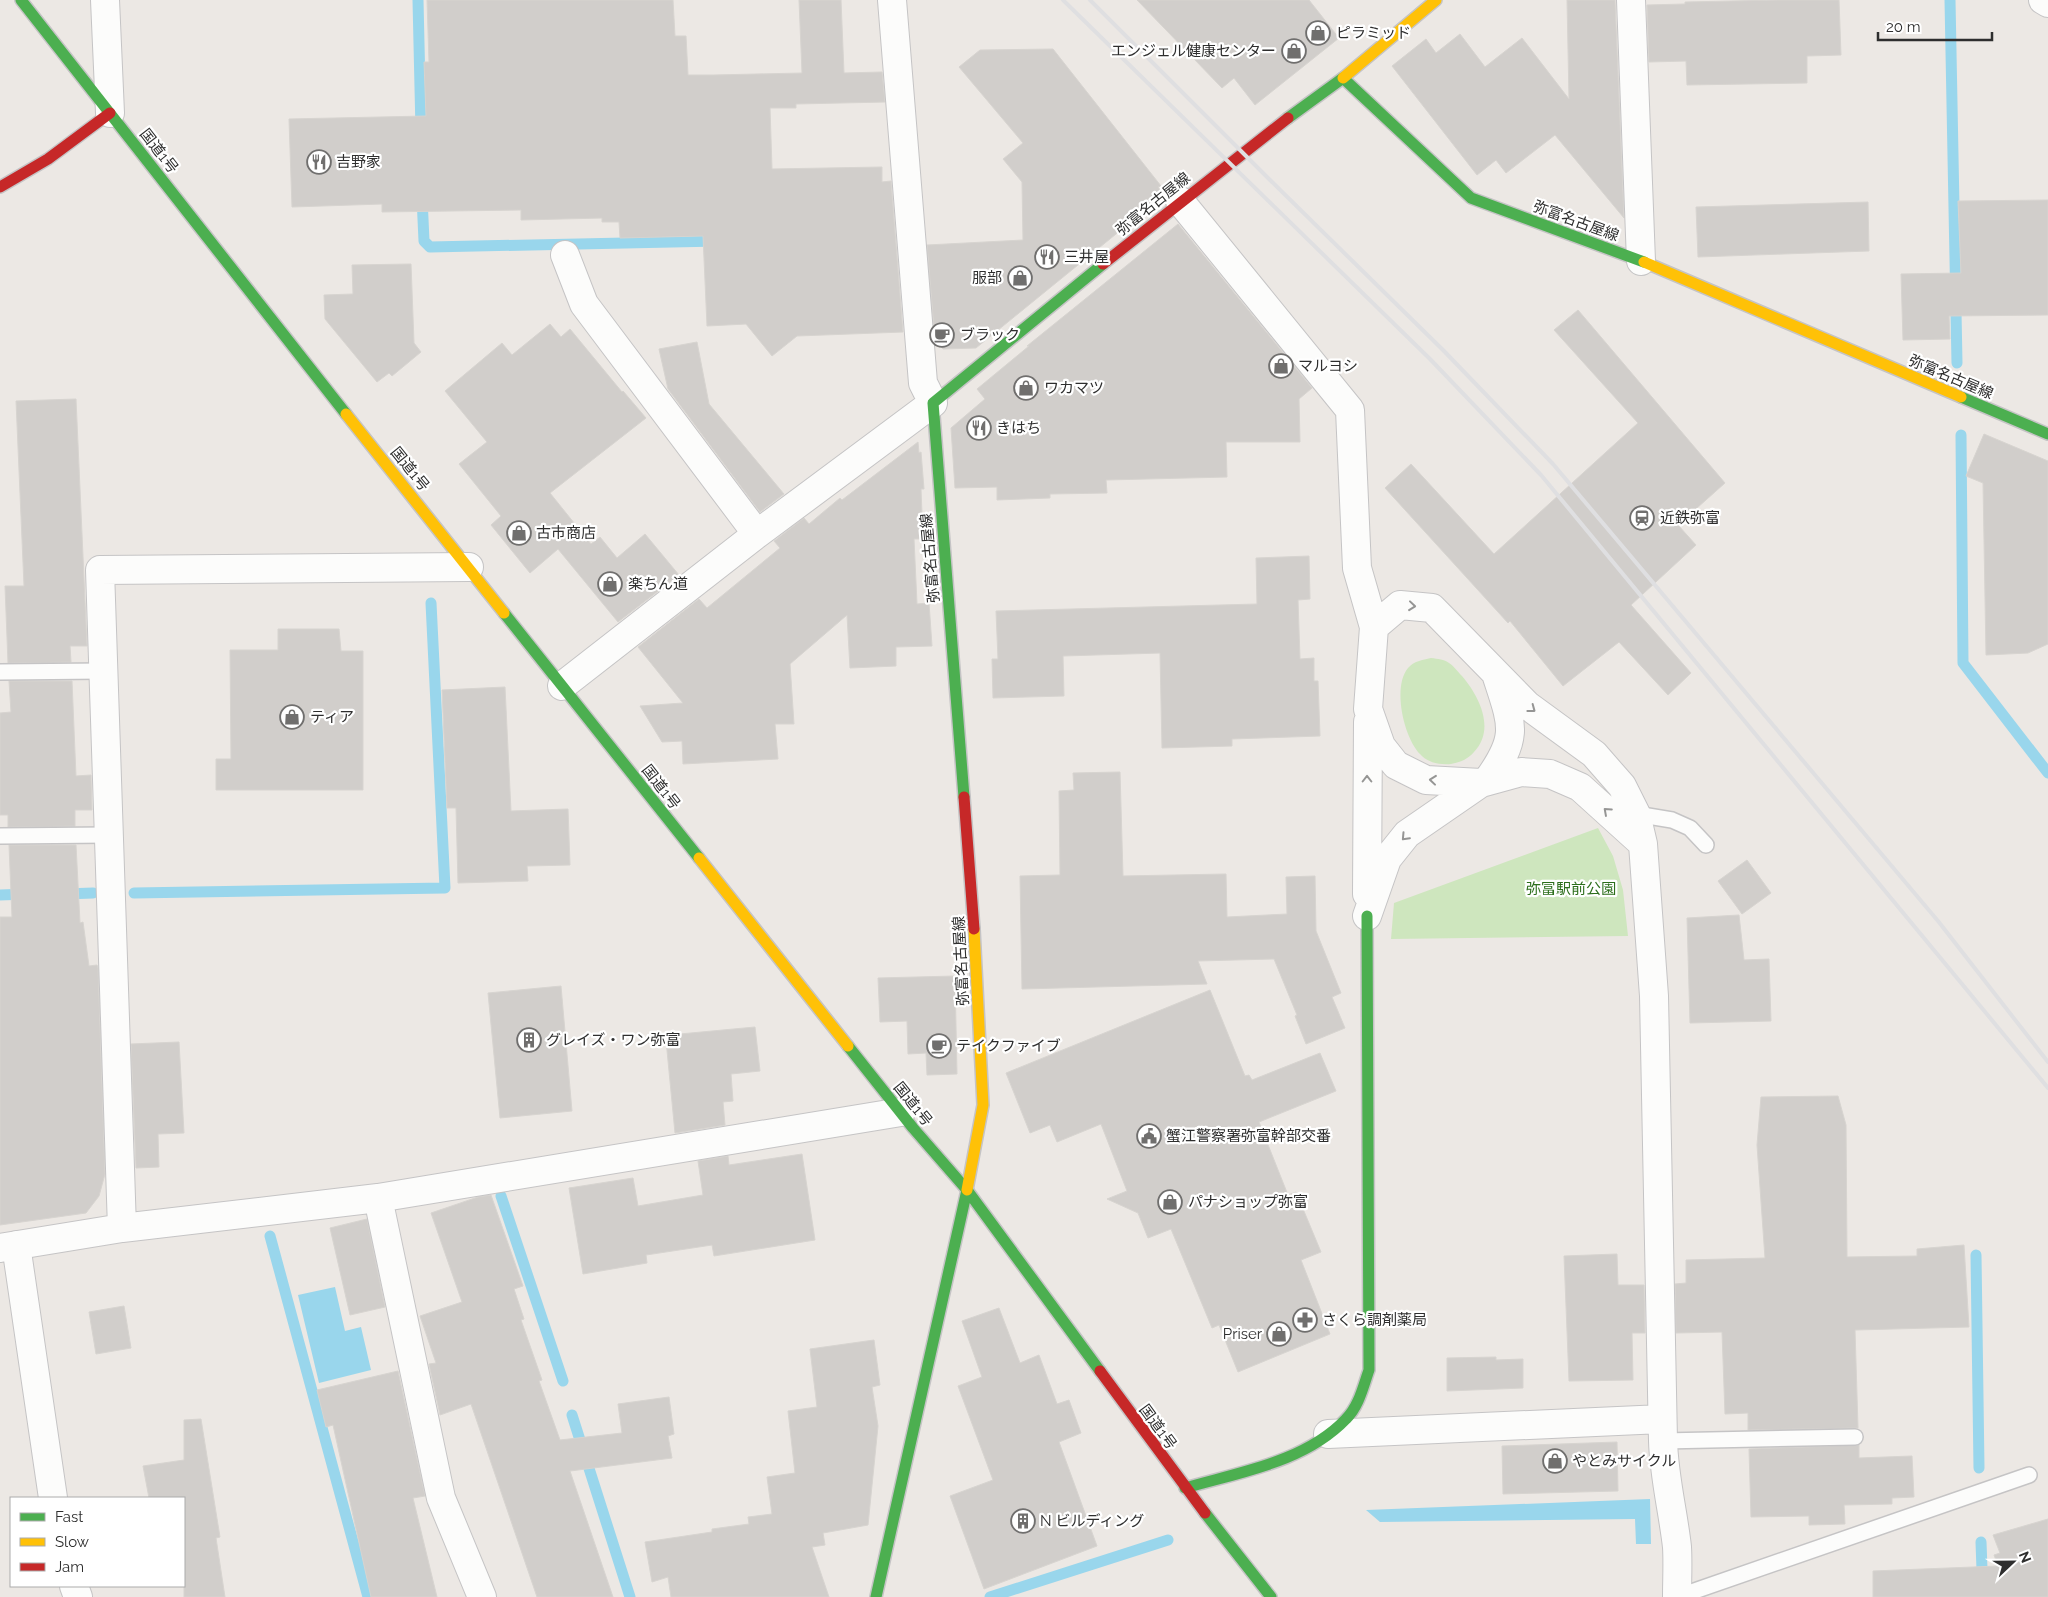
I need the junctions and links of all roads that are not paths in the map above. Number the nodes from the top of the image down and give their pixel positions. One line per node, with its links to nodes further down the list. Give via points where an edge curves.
1 (21, 0): 9 (main road, 国道1号)
2 (105, 0): 9 (street)
3 (892, 0): 14 (street, via 923,383)
4 (1436, 0): 8 (main road)
5 (1630, 0): 13 (street)
6 (2043, 0): 7 (street)
7 (2048, 4)
8 (1343, 78): 11 (main road, 弥富名古屋線); 13 (main road, 弥富名古屋線, via 1471,198)
9 (110, 113): 10 (main road, via 48,159); 17 (main road, 国道1号)
10 (0, 188)
11 (1180, 201): 14 (main road, 弥富名古屋線); 18 (street, via 1350,410 1357,568)
12 (565, 255): 16 (street, via 584,304)
13 (1641, 261): 15 (main road, 弥富名古屋線)
14 (933, 402): 16 (street); 32 (main road, 弥富名古屋線, via 972,897 984,1104)
15 (2048, 434)
16 (757, 534): 22 (street)
17 (469, 567): 19 (street, via 100,570); 22 (main road, 国道1号)
18 (1374, 627): 21 (street, one-way to 21, via 1400,604 1432,608); 23 (street)
19 (103, 671): 20 (lane); 26 (street)
20 (0, 672)
21 (1496, 674): 24 (street, via 1511,728 1508,748); 25 (street, one-way to 25, via 1527,705 1594,754 1622,786)
22 (562, 686): 31 (main road, 国道1号)
23 (1368, 709): 24 (street, one-way to 23, via 1426,780 1396,766 1381,746); 30 (street, one-way to 23)
24 (1484, 782): 28 (street, one-way to 24, via 1580,787 1550,774 1521,772); 30 (street, one-way to 30, via 1407,834 1387,859)
25 (1636, 814): 28 (street); 29 (lane, via 1672,820 1690,828)
26 (108, 835): 27 (lane); 34 (street)
27 (0, 836)
28 (1643, 844): 36 (street, via 1654,996)
29 (1706, 844)
30 (1368, 916): 37 (main road, via 1369,1370 1359,1399 1347,1418)
31 (900, 1112): 32 (main road, 国道1号); 33 (street)
32 (967, 1190): 40 (main road, 国道1号); 43 (main road, 弥富名古屋線)
33 (378, 1198): 34 (street); 42 (street, via 441,1498)
34 (122, 1228): 35 (street)
35 (8, 1246): 41 (street)
36 (1663, 1430): 37 (street); 38 (lane); 45 (street, via 1664,1469 1677,1550)
37 (1328, 1434): 40 (main road, via 1293,1456)
38 (1855, 1437)
39 (2029, 1475): 45 (lane)
40 (1185, 1488): 44 (main road, 国道1号)
41 (53, 1497)
42 (482, 1597)
43 (876, 1597)
44 (1271, 1597)
45 (1677, 1597)

